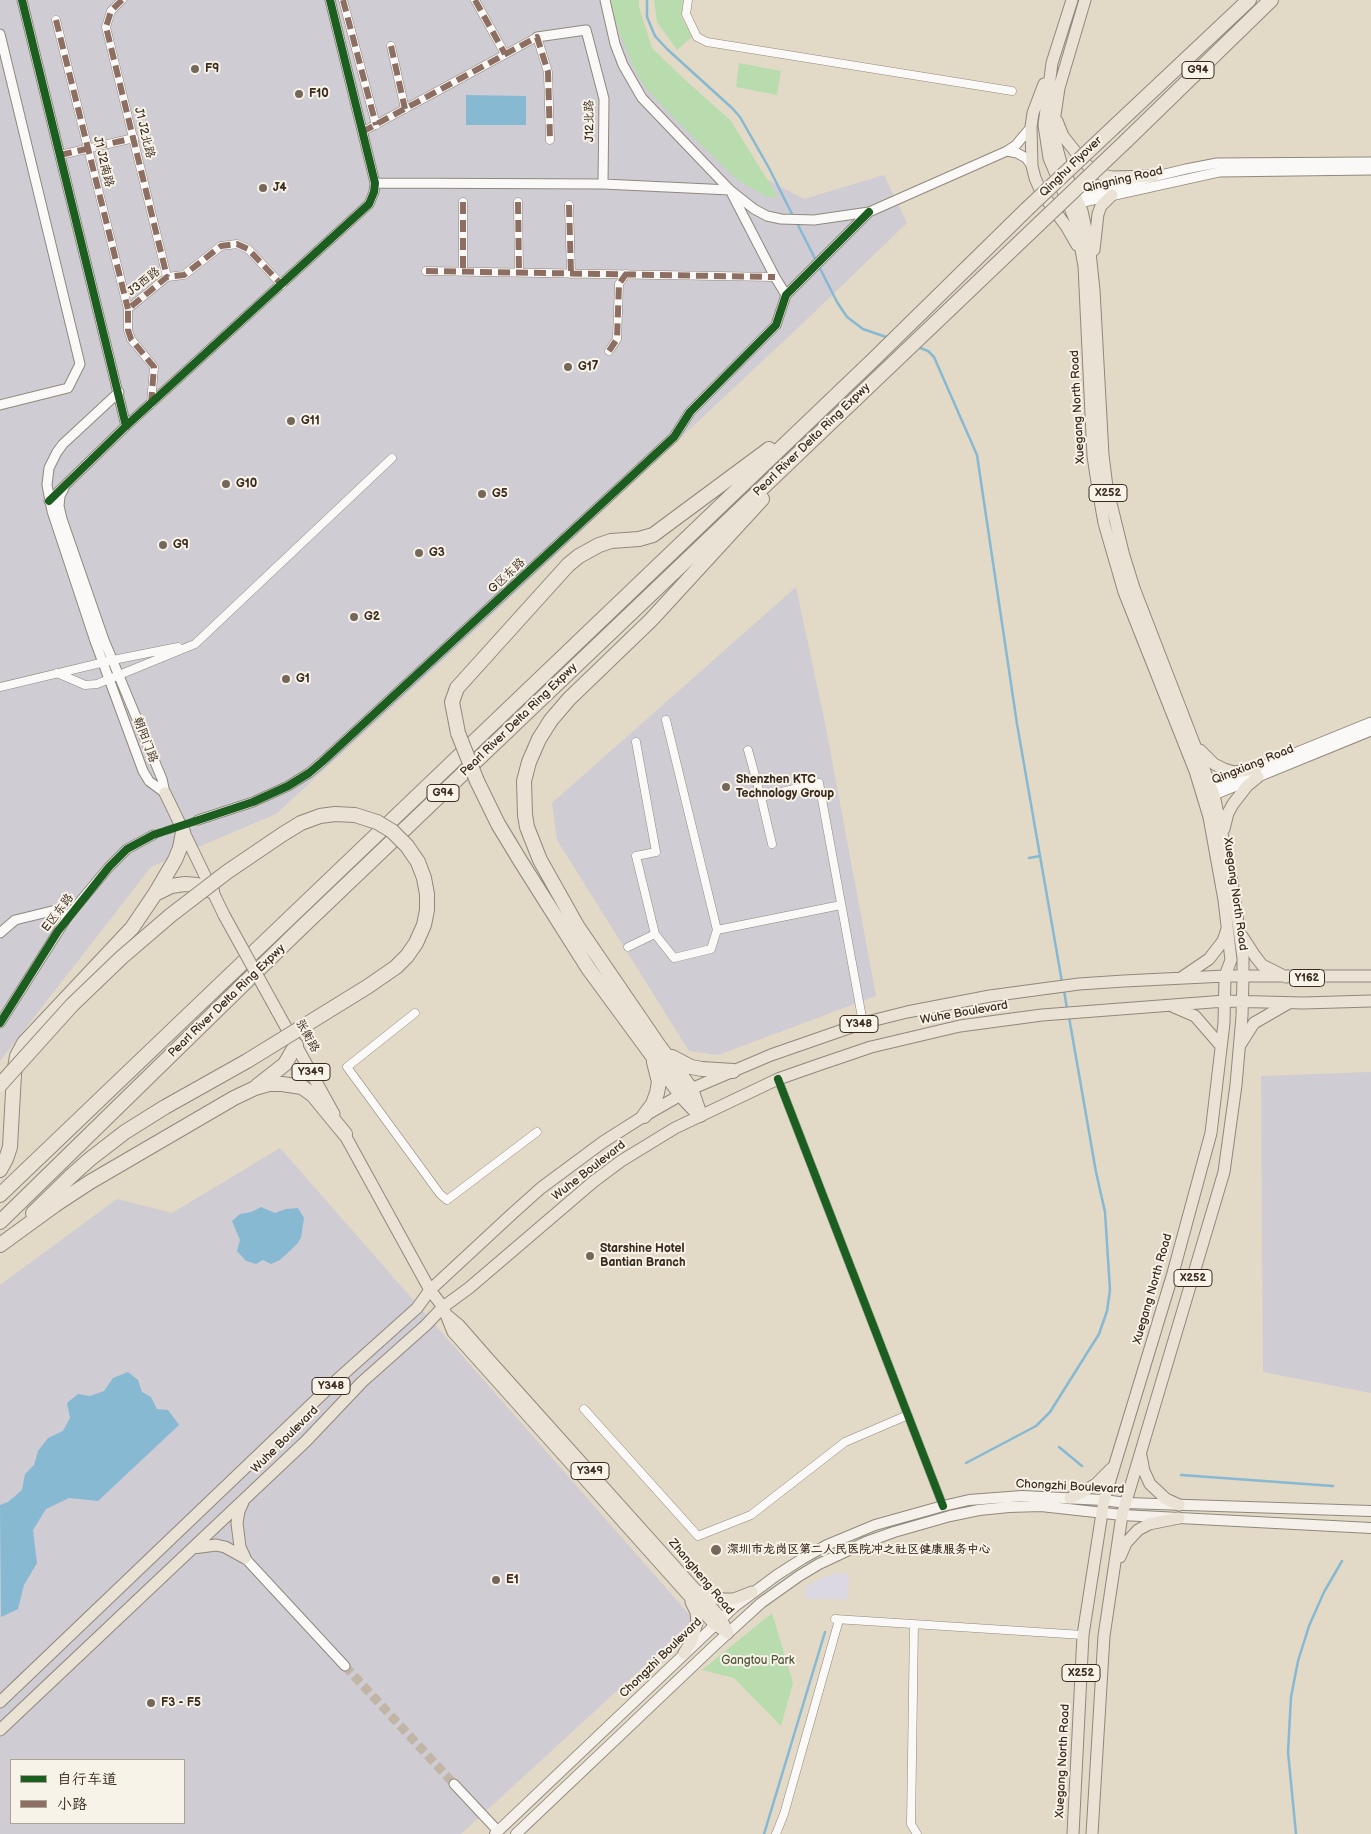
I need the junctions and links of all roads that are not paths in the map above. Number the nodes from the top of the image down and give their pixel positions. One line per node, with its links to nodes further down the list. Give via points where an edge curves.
1 (22, 0): 28 (street)
2 (122, 0): 24 (street, J1 J2北路, via 112,11 106,28)
3 (330, 0): 23 (street)
4 (343, 0): 21 (street)
5 (475, 0): 16 (street)
6 (605, 0): 35 (street, via 615,44 642,98)
7 (688, 0): 18 (street, via 686,14 697,37 707,42)
8 (1072, 0): 17 (main road, Xuegang North Road / X252)
9 (1085, 0): 19 (main road, Xuegang North Road / X252, via 1064,68)
10 (1249, 0): 54 (highway, Qinghu Flyover / G94, bridge, via 1027,209)
11 (1271, 0): 55 (highway, Qinghu Flyover / G94, bridge)
12 (56, 20): 26 (street, J1 J2南路)
13 (0, 34): 58 (street, via 80,364 68,388)
14 (537, 38): 16 (street); 25 (street, via 548,72); 34 (street, J12北路, via 586,30 604,99)
15 (392, 46): 20 (street)
16 (505, 54): 20 (street)
17 (1052, 63): 22 (main road); 37 (main road, Xuegang North Road / X252, via 1045,109 1046,142 1055,174)
18 (1012, 91)
19 (1056, 108): 32 (main road, via 1063,136 1091,169 1112,177); 37 (main road, Xuegang North Road / X252, via 1056,150)
20 (405, 109): 21 (street)
21 (376, 125): 23 (street)
22 (1031, 127): 27 (street); 30 (main road)
23 (362, 132): 33 (street)
24 (134, 138): 26 (street); 48 (street, J1 J2北路)
25 (550, 140)
26 (88, 148): 28 (street); 52 (street, J1 J2南路)
27 (1007, 151): 30 (street, via 1026,158); 41 (street)
28 (60, 155): 56 (street)
29 (1371, 162): 32 (street, Qingning Road, via 1225,163)
30 (1032, 166): 42 (main road, via 1041,192)
31 (1371, 170): 36 (street, Qingning Road, via 1218,172)
32 (1153, 176): 37 (street, Qingning Road)
33 (375, 183): 34 (street); 50 (street, via 372,198 363,211)
34 (603, 184): 35 (street)
35 (730, 190): 41 (street, via 754,209 781,219 814,220); 49 (street)
36 (1112, 195): 37 (street, Qingning Road); 42 (main road, via 1098,214)
37 (1074, 200): 42 (main road, Xuegang North Road / X252, via 1076,222)
38 (463, 202): 44 (street)
39 (518, 202): 45 (street)
40 (569, 205): 46 (street)
41 (869, 212): 51 (street)
42 (1088, 266): 76 (main road, Xuegang North Road / X252, via 1107,487 1134,588); 79 (main road, Xuegang North Road / X252, via 1093,456 1104,523 1124,592 1195,771)
43 (426, 271): 44 (street)
44 (463, 272): 45 (street)
45 (519, 272): 46 (street)
46 (571, 274): 47 (street)
47 (626, 274): 49 (street); 53 (street, via 618,284 617,339)
48 (167, 277): 50 (street, J3西路, via 184,275 221,246 237,244 248,249); 52 (street, J3西路)
49 (775, 277): 51 (street)
50 (282, 285): 57 (street)
51 (786, 295): 82 (street, G区东路, via 776,325 690,412 674,437 322,762 288,786 253,802)
52 (128, 309): 57 (street, J3西路, via 131,339 154,367)
53 (609, 350)
54 (873, 360): 59 (highway, Pearl River Delta Ring Expwy / G94)
55 (889, 366): 60 (highway, Pearl River Delta Ring Expwy / G94)
56 (119, 392): 61 (street); 64 (street, 朝阳门路, via 57,452 47,477)
57 (151, 404): 61 (street)
58 (0, 405)
59 (821, 409): 97 (highway, bridge, via 653,536 605,543 588,550 568,565 457,688 452,702 458,733 477,780 503,832); 125 (highway, Pearl River Delta Ring Expwy / G94)
60 (832, 420): 95 (highway, via 696,573 569,699 539,739 524,781 527,827 552,882); 126 (highway, Pearl River Delta Ring Expwy / G94)
61 (126, 426): 63 (street)
62 (392, 458): 65 (street)
63 (70, 480): 64 (street); 66 (street, 朝阳门路, via 60,496 62,519)
64 (49, 501): 67 (street, 朝阳门路)
65 (195, 644): 66 (street); 69 (street)
66 (113, 660): 67 (street); 69 (street, 朝阳门路)
67 (102, 662): 68 (street); 70 (street, 朝阳门路)
68 (57, 673): 70 (street, via 85,685); 71 (street)
69 (119, 675): 70 (street); 80 (street, 朝阳门路, via 162,779)
70 (108, 680): 80 (street, 朝阳门路, via 143,771 149,781)
71 (0, 687)
72 (666, 720): 92 (street)
73 (1371, 722): 78 (street, Qingxiang Road)
74 (1371, 730): 78 (street, Qingxiang Road)
75 (636, 742): 94 (street, via 656,852 636,856)
76 (1195, 744): 78 (main road, via 1204,756 1224,769); 79 (main road, Xuegang North Road / X252)
77 (748, 750): 81 (street)
78 (1257, 773): 79 (street, Qingxiang Road); 85 (main road, via 1233,804 1224,824)
79 (1209, 792): 85 (main road, Xuegang North Road / X252); 91 (main road, Xuegang North Road / X252, via 1220,870)
80 (165, 794): 83 (main road, 张衡路)
81 (762, 797): 86 (street); 89 (street, via 819,783)
82 (198, 820)
83 (183, 832): 87 (main road, 张衡路); 88 (highway, via 175,860)
84 (153, 835): 90 (street, E区东路, via 127,849 109,866)
85 (1223, 836): 91 (main road, Xuegang North Road / X252)
86 (772, 844)
87 (212, 891): 88 (highway, via 185,884 171,886); 111 (main road, 张衡路 / Y349, bridge)
88 (155, 894): 124 (highway, via 132,928 24,1043 17,1056 14,1074 10,1147)
89 (842, 905): 92 (street); 110 (street)
90 (68, 916): 93 (street, via 56,910 15,920); 109 (street, E区东路)
91 (1233, 929): 98 (main road, Xuegang North Road / X252, via 1231,960); 100 (main road, Xuegang North Road / X252, via 1243,958); 101 (main road, via 1262,965); 102 (main road, via 1210,959)
92 (717, 930): 94 (street, via 711,949 674,958)
93 (0, 933)
94 (654, 934): 96 (street)
95 (588, 941): 97 (highway); 114 (highway)
96 (628, 947)
97 (576, 949): 114 (highway)
98 (1225, 976): 100 (main road, Wuhe Boulevard / Y348); 102 (main road, Wuhe Boulevard / Y348); 104 (main road, Xuegang North Road / X252)
99 (1371, 976): 101 (main road, Wuhe Boulevard / Y162)
100 (1243, 977): 101 (main road, Wuhe Boulevard / Y162); 105 (main road, Xuegang North Road / X252)
101 (1287, 977)
102 (1179, 979): 110 (main road, Wuhe Boulevard / Y348, via 1036,989 947,1003)
103 (1371, 1001): 106 (main road, Wuhe Boulevard / Y162)
104 (1225, 1002): 105 (main road, Wuhe Boulevard / Y162); 107 (main road, Wuhe Boulevard / Y348); 112 (main road, Xuegang North Road / X252)
105 (1242, 1002): 106 (main road, Wuhe Boulevard / Y162); 113 (main road, Xuegang North Road / X252)
106 (1288, 1003): 113 (main road, via 1254,1023)
107 (1170, 1005): 112 (main road, via 1195,1016); 116 (main road, Wuhe Boulevard / Y348, via 980,1023 871,1047)
108 (415, 1013): 122 (street, via 346,1067 440,1194 447,1200)
109 (0, 1023)
110 (863, 1023): 115 (main road, Wuhe Boulevard / Y348)
111 (296, 1045): 118 (highway, via 285,1064); 123 (main road, 张衡路 / Y349)
112 (1221, 1046): 133 (main road, Xuegang North Road / X252, via 1211,1133)
113 (1239, 1048): 132 (main road, Xuegang North Road / X252, via 1224,1172)
114 (655, 1049): 115 (highway, via 691,1067); 119 (highway); 121 (highway, via 657,1094)
115 (733, 1070): 119 (main road, Wuhe Boulevard / Y348)
116 (778, 1079): 120 (main road, Wuhe Boulevard / Y348); 131 (street)
117 (0, 1085): 127 (highway, bridge, via 72,1005 171,915 227,872 301,823 320,816 355,815 392,831 418,862 427,902 424,925 416,943 396,967 247,1061 125,1132 70,1176)
118 (255, 1088): 123 (highway, via 269,1084 302,1087); 127 (highway, via 98,1178)
119 (686, 1093): 120 (highway); 121 (main road, Wuhe Boulevard / Y348)
120 (700, 1115): 129 (main road, Wuhe Boulevard / Y348, via 645,1146 593,1182)
121 (644, 1116): 128 (main road, Wuhe Boulevard / Y348, via 541,1188)
122 (537, 1132)
123 (345, 1134): 128 (main road, 张衡路 / Y349)
124 (0, 1170)
125 (0, 1195)
126 (0, 1222)
127 (0, 1245)
128 (430, 1290): 129 (main road, 张衡路 / Y349); 156 (main road, Wuhe Boulevard / Y348, via 417,1308 339,1378)
129 (444, 1311): 135 (main road, Wuhe Boulevard / Y348, via 362,1382); 148 (main road, Zhangheng Road / Y349, via 482,1350)
130 (584, 1409): 131 (street, via 698,1536 751,1515 845,1442)
131 (908, 1416): 139 (street)
132 (1142, 1450): 137 (main road, Xuegang North Road / X252); 138 (main road, via 1144,1471 1150,1484 1166,1499)
133 (1118, 1458): 134 (main road, via 1096,1484); 136 (main road, Xuegang North Road / X252)
134 (1070, 1498): 136 (main road, Chongzhi Boulevard); 139 (main road, Chongzhi Boulevard, via 997,1497)
135 (244, 1499): 145 (main road, Wuhe Boulevard / Y348); 146 (main road, via 237,1523)
136 (1104, 1500): 137 (main road, Chongzhi Boulevard); 141 (main road, Xuegang North Road / X252)
137 (1126, 1503): 138 (main road, Chongzhi Boulevard); 142 (main road, Xuegang North Road / X252)
138 (1179, 1504): 140 (main road, Chongzhi Boulevard)
139 (943, 1506): 149 (main road, Chongzhi Boulevard, via 898,1517 849,1535 802,1559)
140 (1371, 1511)
141 (1102, 1513): 142 (main road, Chongzhi Boulevard); 152 (main road, Chongzhi Boulevard, via 1041,1506 1009,1507 950,1516 894,1532 841,1553 799,1576); 153 (main road, Xuegang North Road / X252)
142 (1122, 1514): 143 (main road, Chongzhi Boulevard); 147 (main road, Xuegang North Road / X252)
143 (1179, 1518): 144 (main road, Chongzhi Boulevard); 147 (main road, via 1149,1524 1134,1533 1126,1543)
144 (1371, 1528)
145 (192, 1548): 146 (main road, via 216,1545); 158 (main road, Wuhe Boulevard / Y348)
146 (245, 1558): 155 (street)
147 (1114, 1572): 165 (main road, Xuegang North Road / X252, via 1104,1636)
148 (689, 1589): 149 (main road, via 725,1599); 150 (main road, Zhangheng Road / Y349); 154 (main road, via 697,1623)
149 (752, 1592): 150 (main road, Chongzhi Boulevard)
150 (718, 1621): 152 (main road, Zhangheng Road / Y349); 154 (main road, Chongzhi Boulevard)
151 (914, 1625): 153 (street); 162 (street, via 837,1620); 163 (street, via 911,1824)
152 (728, 1632): 161 (main road, Chongzhi Boulevard)
153 (1083, 1635): 164 (main road, Xuegang North Road / X252)
154 (684, 1653): 160 (main road, Chongzhi Boulevard)
155 (346, 1666)
156 (0, 1702)
157 (0, 1713): 158 (main road)
158 (4, 1726)
159 (454, 1784): 160 (street)
160 (496, 1833)
161 (516, 1834)
162 (776, 1834)
163 (917, 1834)
164 (1073, 1834)
165 (1092, 1834)

